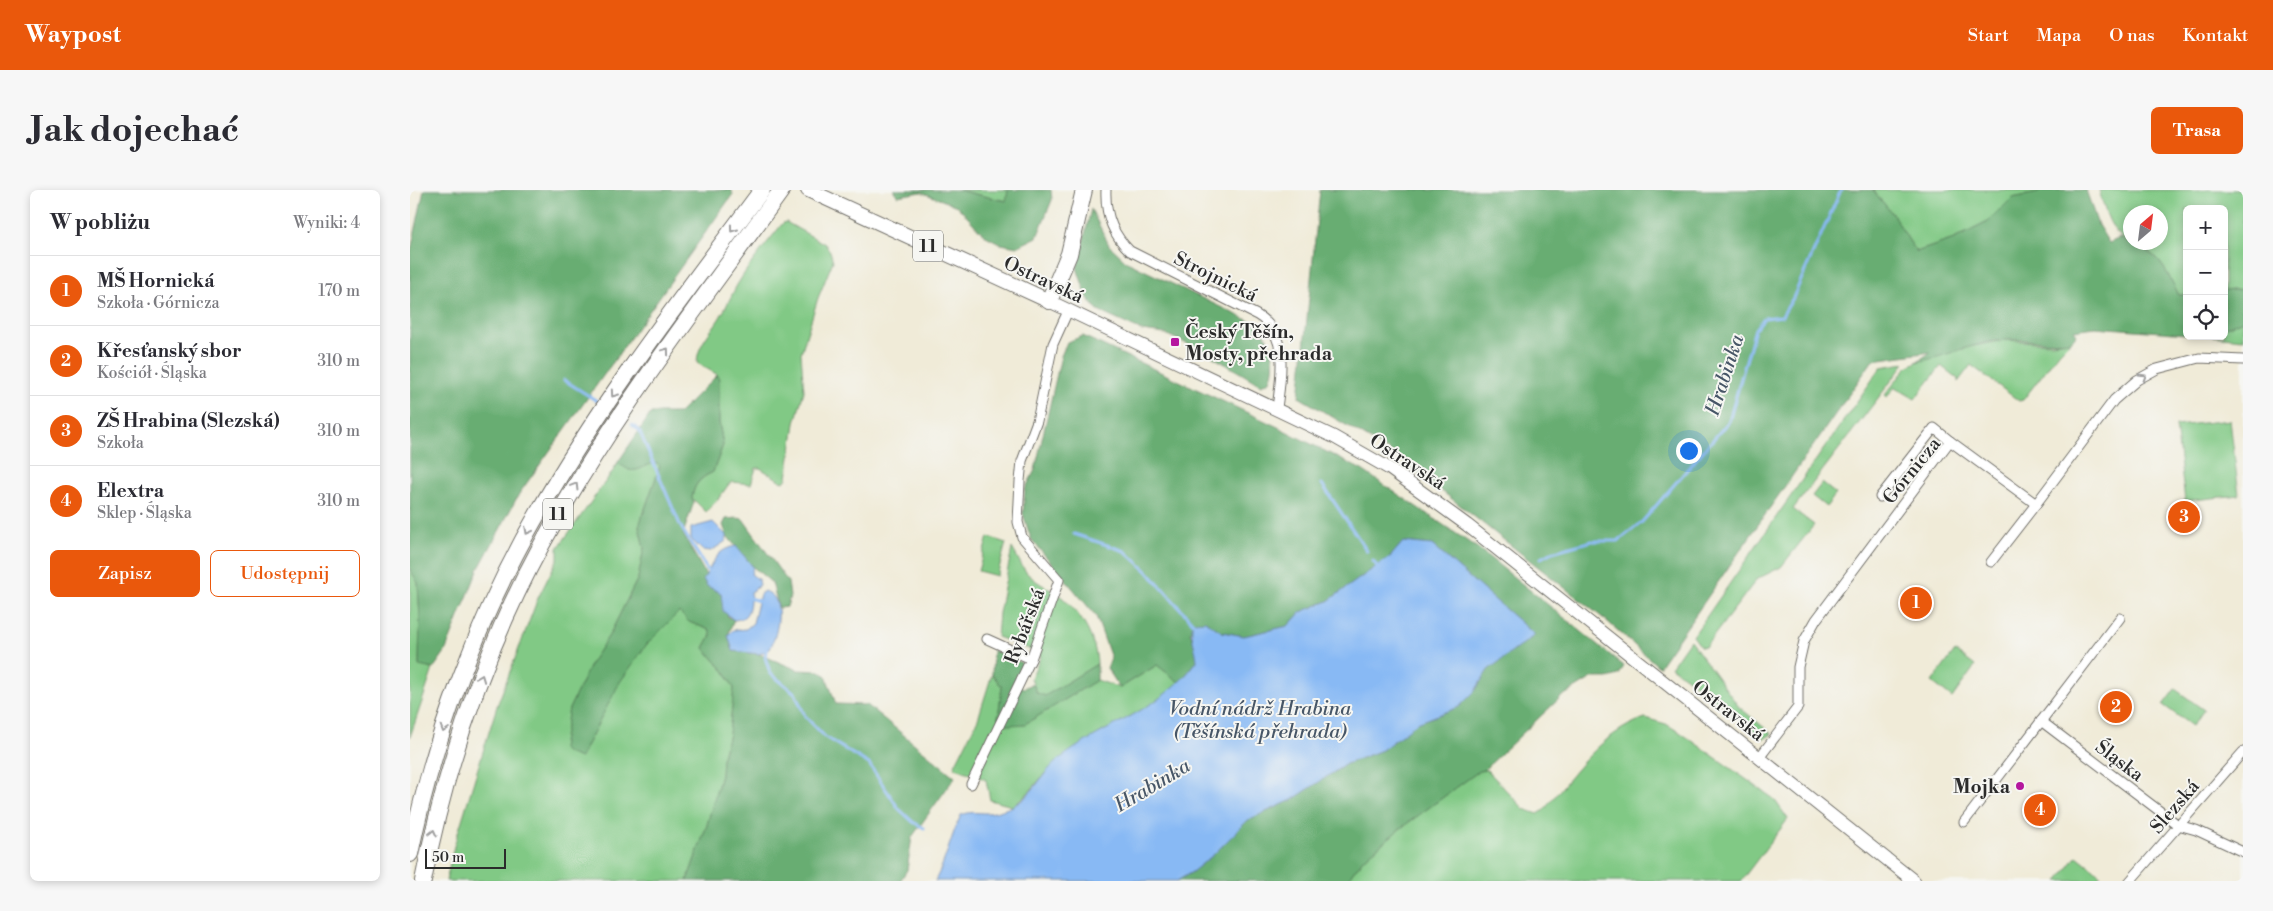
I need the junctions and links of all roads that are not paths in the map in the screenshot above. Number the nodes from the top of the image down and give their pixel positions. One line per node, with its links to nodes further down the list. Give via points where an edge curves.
1 (762, 190): 24 (highway, 11, one-way to 24, via 629,372 537,514 478,635 434,759)
2 (808, 190): 6 (main road, Ostravská / 11)
3 (1084, 190): 6 (highway, via 1069,254)
4 (1106, 190): 9 (street, Strojnická, via 1110,222 1130,250 1257,314 1272,327 1278,339 1282,368)
5 (781, 191): 25 (highway, 11, one-way to 5, via 439,806 471,705 508,614 541,545 617,420)
6 (1049, 301): 7 (street, Ostravská)
7 (1068, 311): 9 (street, Ostravská); 16 (street, Rybářská, via 1053,344 1037,421 1022,461 1018,522 1022,537 1059,580)
8 (2243, 360): 12 (street, one-way to 8, via 2114,400 2137,380 2157,369 2199,358)
9 (1277, 408): 19 (street, Ostravská, via 1390,469 1444,508)
10 (1950, 441): 11 (street, via 1934,428); 12 (street, Górnicza); 19 (street, Górnicza, via 1816,620 1804,641 1798,667 1798,706)
11 (1880, 498)
12 (2036, 504): 13 (street)
13 (1992, 562)
14 (2120, 618): 17 (street)
15 (987, 639): 16 (street)
16 (1030, 659): 20 (street, Rybářská)
17 (2042, 721): 21 (street); 22 (street, Śląska)
18 (2243, 752): 22 (street, Slezská)
19 (1759, 758): 26 (street, Ostravská)
20 (971, 784)
21 (1964, 822)
22 (2178, 825): 23 (street, Śląska); 27 (street, Slezská)
23 (2243, 852)
24 (410, 854)
25 (423, 881)
26 (1914, 881)
27 (2130, 881)

